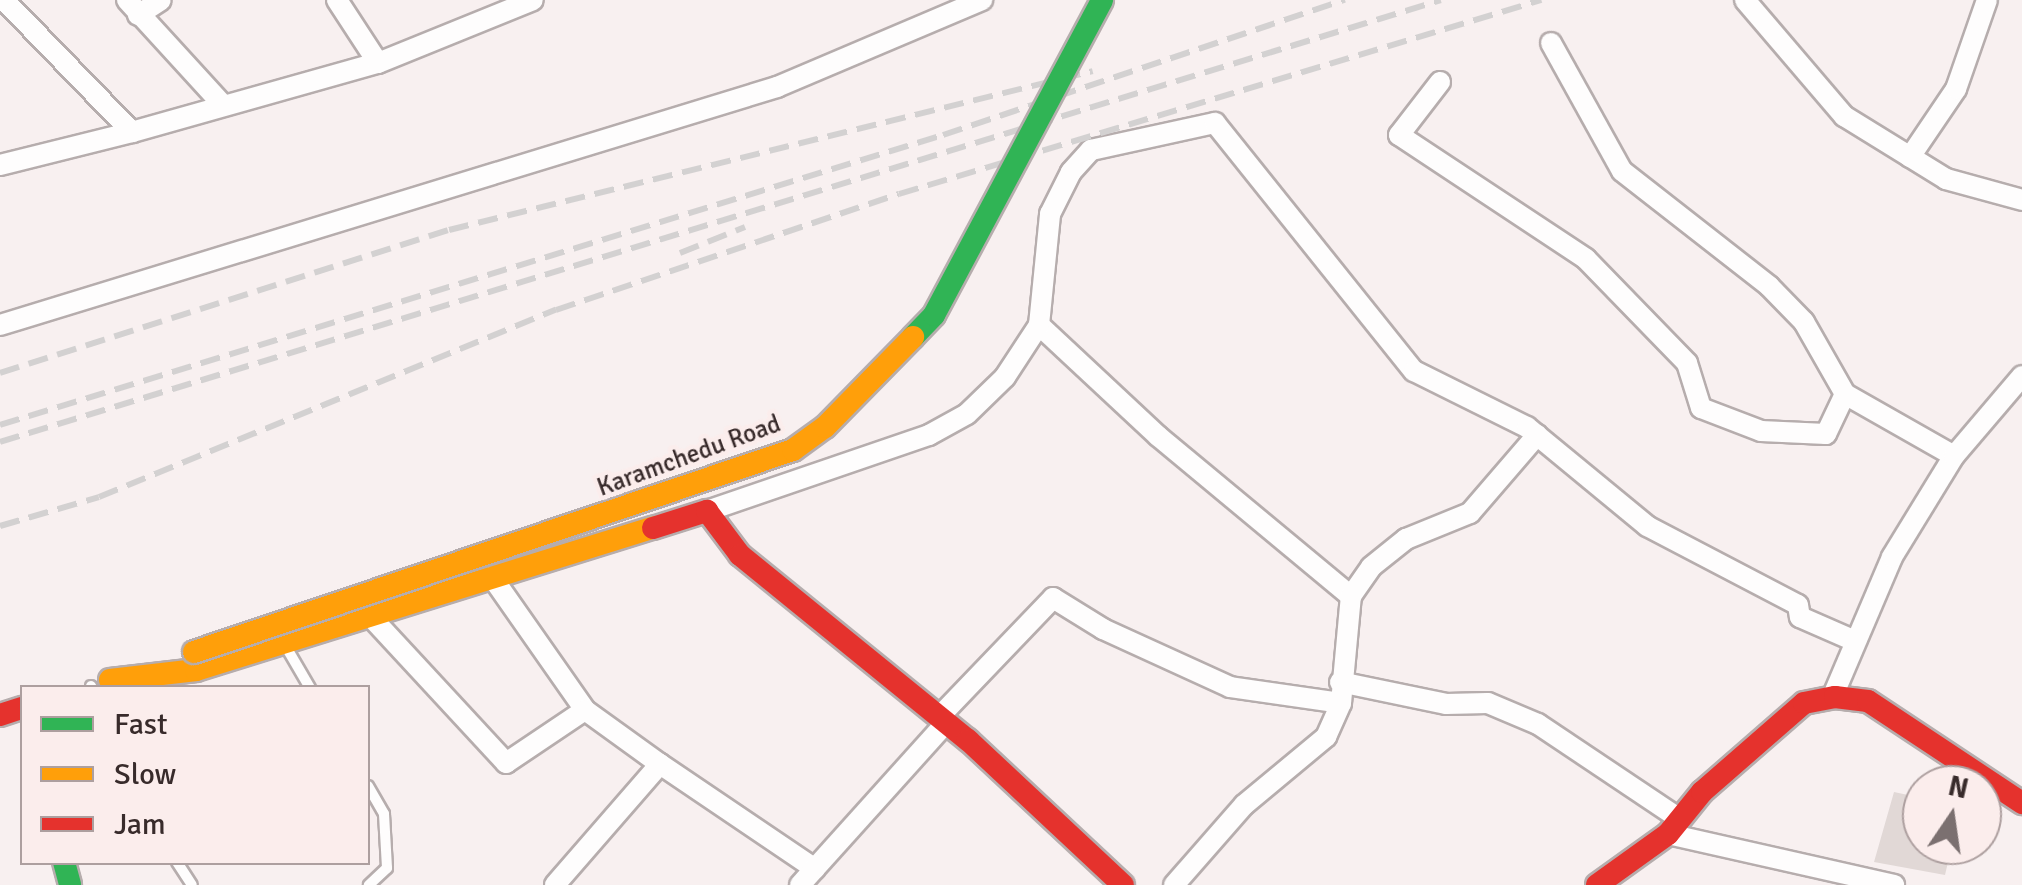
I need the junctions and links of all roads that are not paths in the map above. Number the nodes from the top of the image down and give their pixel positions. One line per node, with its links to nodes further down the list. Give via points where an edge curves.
1 (4, 0): 14 (street)
2 (161, 0): 9 (street)
3 (337, 0): 11 (street)
4 (533, 0): 11 (street)
5 (982, 0): 18 (street, via 778,87)
6 (1102, 0): 30 (street, Karamchedu Road, bridge, via 934,315 862,394 809,438 709,482)
7 (1745, 0): 15 (street, via 1844,116)
8 (1987, 0): 15 (street, via 1956,89)
9 (133, 7): 13 (street)
10 (1551, 43): 21 (street, via 1622,171 1804,322)
11 (378, 64): 13 (street)
12 (1440, 82): 21 (street, via 1399,135 1586,259 1687,363 1702,408 1761,431 1826,434)
13 (223, 106): 14 (street)
14 (132, 132): 16 (street)
15 (1910, 158): 17 (street, via 1946,179)
16 (0, 165)
17 (2022, 200)
18 (0, 325)
19 (1040, 325): 22 (street, via 1050,214 1071,172 1091,150 1215,122 1414,371); 24 (street, via 1004,377 967,414 929,435); 26 (street, via 1158,436)
20 (2022, 376): 23 (street)
21 (1845, 394): 23 (street)
22 (1537, 435): 26 (street, via 1470,514 1406,539 1371,567); 28 (street, via 1647,526 1798,605 1800,618)
23 (1954, 456): 28 (street, via 1892,558)
24 (707, 511): 25 (street); 35 (street, via 740,555)
25 (492, 577): 27 (street); 34 (street)
26 (1351, 596): 32 (street)
27 (371, 617): 29 (street); 34 (street, via 506,763)
28 (1855, 641): 33 (street)
29 (285, 645): 30 (street, via 196,670); 31 (lane)
30 (95, 685)
31 (308, 685)
32 (1340, 692): 35 (street, via 1230,687 1102,629 1053,598); 39 (street, via 1488,702 1538,724); 44 (street, via 1326,738 1244,804)
33 (1832, 698): 38 (street, via 1868,701); 39 (street, via 1804,703 1702,792)
34 (585, 710): 36 (street)
35 (943, 720): 40 (street); 43 (street)
36 (660, 764): 40 (street); 42 (street)
37 (370, 790): 41 (lane, via 384,814 387,868)
38 (2022, 803)
39 (1674, 826): 45 (street); 46 (street)
40 (811, 879)
41 (369, 885)
42 (555, 885)
43 (1123, 885)
44 (1174, 885)
45 (1596, 885)
46 (1894, 885)

